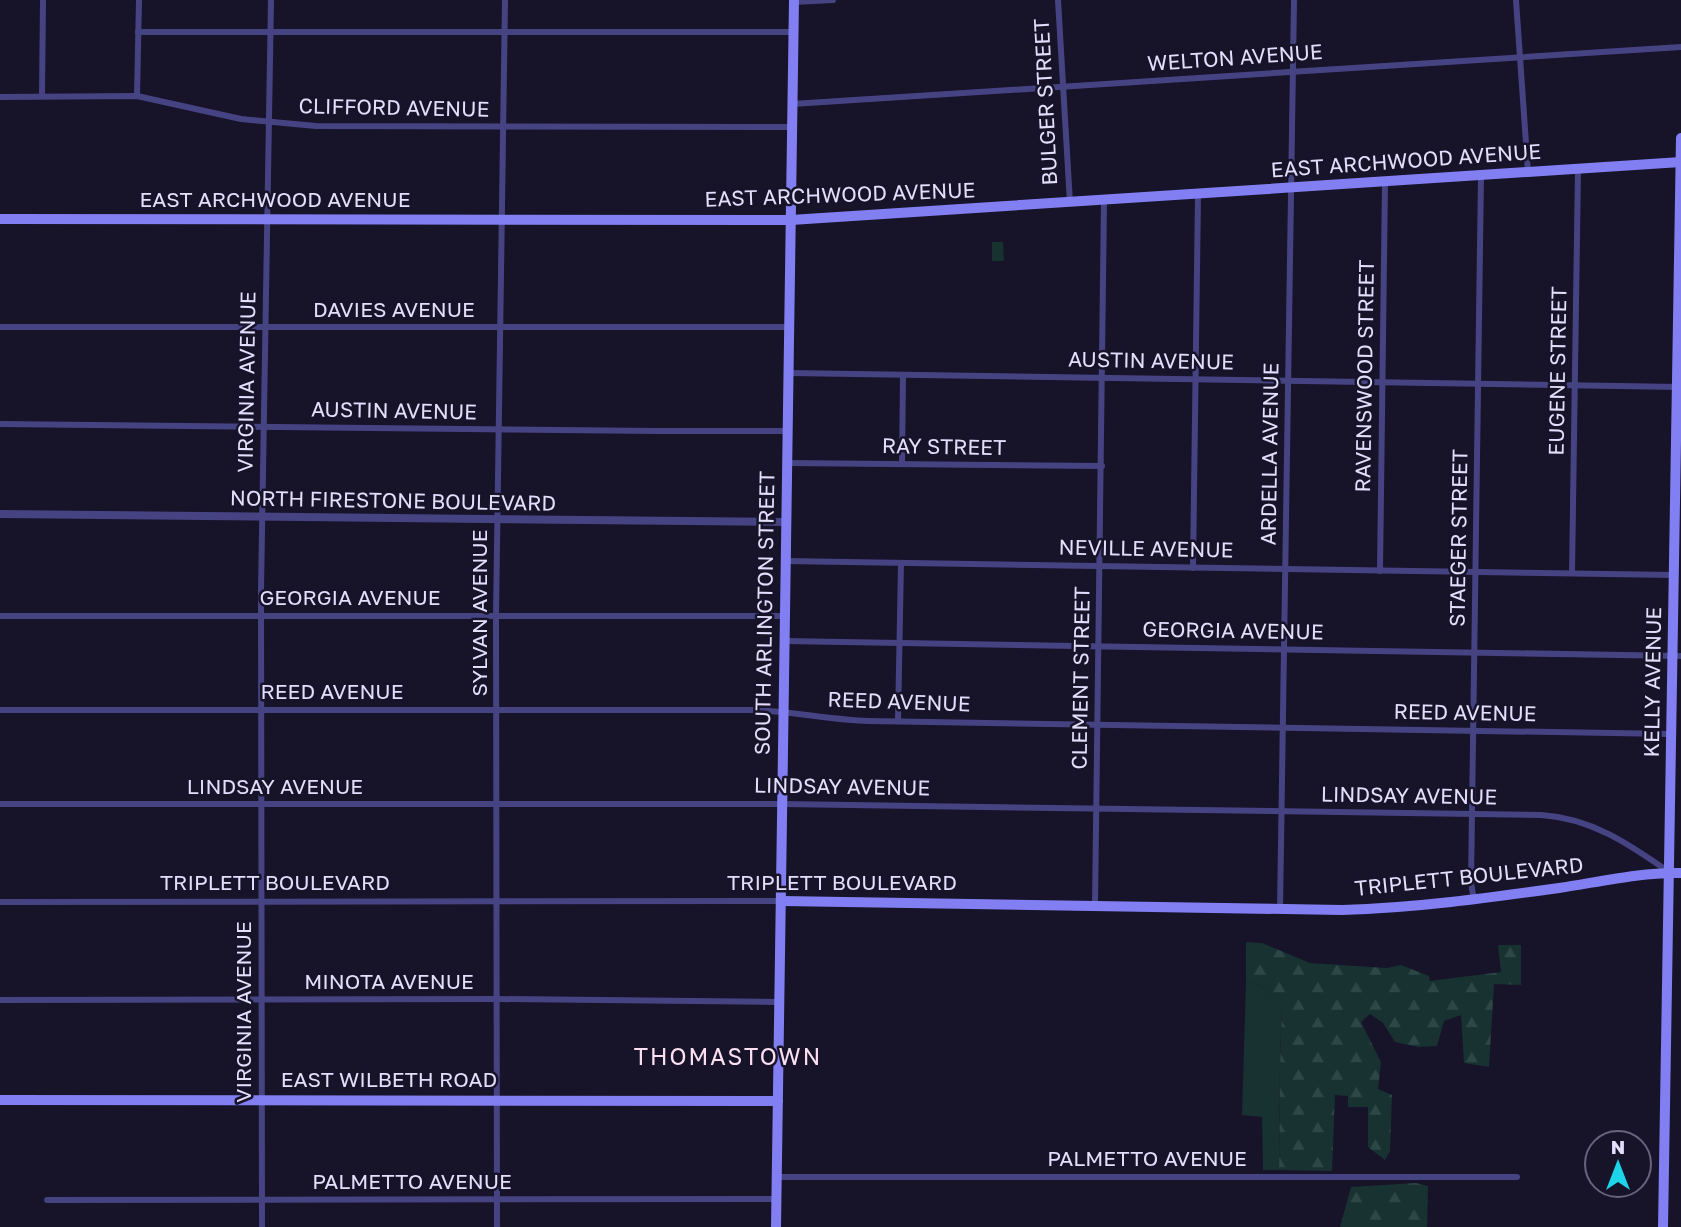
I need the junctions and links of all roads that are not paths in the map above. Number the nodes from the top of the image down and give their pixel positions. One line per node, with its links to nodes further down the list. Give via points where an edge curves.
1 (43, 0): 18 (street)
2 (139, 0): 10 (street)
3 (271, 0): 11 (street, VIRGINIA AVENUE)
4 (505, 0): 12 (street, SYLVAN AVENUE)
5 (833, 0): 9 (street)
6 (1058, 0): 17 (street, BULGER STREET)
7 (1294, 0): 16 (street, ARDELLA AVENUE)
8 (1516, 0): 15 (street)
9 (794, 1): 13 (main road, SOUTH ARLINGTON STREET)
10 (138, 32): 11 (street); 19 (street)
11 (271, 32): 12 (street); 22 (street, VIRGINIA AVENUE)
12 (505, 32): 13 (street); 23 (street, SYLVAN AVENUE)
13 (793, 32): 21 (main road, SOUTH ARLINGTON STREET)
14 (1681, 47): 15 (street, WELTON AVENUE)
15 (1520, 58): 16 (street, WELTON AVENUE); 28 (street)
16 (1293, 72): 17 (street, WELTON AVENUE); 31 (street, ARDELLA AVENUE)
17 (1063, 87): 21 (street, WELTON AVENUE); 34 (street, BULGER STREET)
18 (42, 95): 19 (street, CLIFFORD AVENUE); 20 (street, CLIFFORD AVENUE)
19 (137, 96): 22 (street, CLIFFORD AVENUE)
20 (0, 97)
21 (792, 104): 24 (main road, SOUTH ARLINGTON STREET)
22 (269, 123): 23 (street, CLIFFORD AVENUE); 36 (street, VIRGINIA AVENUE)
23 (503, 127): 24 (street, CLIFFORD AVENUE); 37 (street, SYLVAN AVENUE)
24 (791, 127): 38 (main road, SOUTH ARLINGTON STREET)
25 (1681, 138): 26 (main road, KELLY AVENUE)
26 (1681, 162): 27 (main road, EAST ARCHWOOD AVENUE); 51 (main road, KELLY AVENUE)
27 (1578, 169): 28 (main road, EAST ARCHWOOD AVENUE); 50 (street, EUGENE STREET)
28 (1528, 172): 29 (main road, EAST ARCHWOOD AVENUE)
29 (1481, 176): 30 (main road, EAST ARCHWOOD AVENUE); 49 (street, STAEGER STREET)
30 (1385, 182): 31 (main road, EAST ARCHWOOD AVENUE); 48 (street, RAVENSWOOD STREET)
31 (1291, 189): 32 (main road, EAST ARCHWOOD AVENUE); 47 (street, ARDELLA AVENUE)
32 (1198, 195): 33 (main road, EAST ARCHWOOD AVENUE); 46 (street)
33 (1104, 201): 34 (main road, EAST ARCHWOOD AVENUE); 45 (street, CLEMENT STREET)
34 (1070, 202): 38 (main road, EAST ARCHWOOD AVENUE)
35 (0, 219): 36 (main road, EAST ARCHWOOD AVENUE)
36 (267, 219): 37 (main road, EAST ARCHWOOD AVENUE); 40 (street, VIRGINIA AVENUE)
37 (502, 220): 38 (main road, EAST ARCHWOOD AVENUE); 41 (street, SYLVAN AVENUE)
38 (791, 220): 42 (main road, SOUTH ARLINGTON STREET)
39 (0, 327): 40 (street, DAVIES AVENUE)
40 (265, 327): 41 (street, DAVIES AVENUE); 53 (street, VIRGINIA AVENUE)
41 (500, 327): 42 (street, DAVIES AVENUE); 54 (street, SYLVAN AVENUE)
42 (788, 327): 43 (main road, SOUTH ARLINGTON STREET)
43 (789, 373): 44 (street, AUSTIN AVENUE); 55 (main road, SOUTH ARLINGTON STREET)
44 (904, 375): 45 (street, AUSTIN AVENUE); 57 (street)
45 (1103, 377): 46 (street, AUSTIN AVENUE); 58 (street, CLEMENT STREET)
46 (1196, 379): 47 (street, AUSTIN AVENUE); 66 (street)
47 (1289, 380): 48 (street, AUSTIN AVENUE); 67 (street, ARDELLA AVENUE)
48 (1382, 382): 49 (street, AUSTIN AVENUE); 68 (street, RAVENSWOOD STREET)
49 (1479, 382): 50 (street, AUSTIN AVENUE); 69 (street, STAEGER STREET)
50 (1575, 384): 51 (street, AUSTIN AVENUE); 70 (street, EUGENE STREET)
51 (1679, 387): 71 (main road, KELLY AVENUE)
52 (0, 424): 53 (street, AUSTIN AVENUE)
53 (263, 427): 54 (street, AUSTIN AVENUE); 60 (street, VIRGINIA AVENUE)
54 (498, 430): 55 (street, AUSTIN AVENUE); 61 (street, SYLVAN AVENUE)
55 (788, 431): 56 (main road, SOUTH ARLINGTON STREET)
56 (787, 463): 57 (street, RAY STREET); 62 (main road, SOUTH ARLINGTON STREET)
57 (902, 464): 58 (street, RAY STREET)
58 (1102, 466): 65 (street, CLEMENT STREET)
59 (0, 514): 60 (street, NORTH FIRESTONE BOULEVARD)
60 (262, 517): 61 (street, NORTH FIRESTONE BOULEVARD); 74 (street, VIRGINIA AVENUE)
61 (498, 519): 62 (street, NORTH FIRESTONE BOULEVARD); 72 (street, SYLVAN AVENUE)
62 (785, 522): 63 (main road, SOUTH ARLINGTON STREET)
63 (785, 562): 64 (street, NEVILLE AVENUE); 75 (main road, SOUTH ARLINGTON STREET)
64 (901, 563): 65 (street, NEVILLE AVENUE); 77 (street)
65 (1100, 566): 66 (street, NEVILLE AVENUE); 78 (street, CLEMENT STREET)
66 (1193, 568): 67 (street, NEVILLE AVENUE)
67 (1286, 569): 68 (street, NEVILLE AVENUE); 79 (street, ARDELLA AVENUE)
68 (1380, 571): 69 (street, NEVILLE AVENUE)
69 (1476, 572): 70 (street, NEVILLE AVENUE); 80 (street, STAEGER STREET)
70 (1572, 573): 71 (street, NEVILLE AVENUE)
71 (1674, 575): 81 (main road, KELLY AVENUE)
72 (496, 615): 74 (street, GEORGIA AVENUE); 75 (street, GEORGIA AVENUE); 84 (street, SYLVAN AVENUE)
73 (0, 616): 74 (street, GEORGIA AVENUE)
74 (261, 616): 83 (street, VIRGINIA AVENUE)
75 (784, 616): 76 (main road, SOUTH ARLINGTON STREET)
76 (784, 641): 77 (street, GEORGIA AVENUE); 85 (main road, SOUTH ARLINGTON STREET)
77 (899, 643): 78 (street, GEORGIA AVENUE); 86 (street)
78 (1099, 646): 79 (street, GEORGIA AVENUE); 87 (street, CLEMENT STREET)
79 (1286, 649): 80 (street, GEORGIA AVENUE); 88 (street, ARDELLA AVENUE)
80 (1475, 652): 81 (street, GEORGIA AVENUE); 89 (street, STAEGER STREET)
81 (1677, 655): 90 (main road, KELLY AVENUE)
82 (0, 710): 83 (street, REED AVENUE)
83 (261, 710): 84 (street, REED AVENUE); 92 (street, VIRGINIA AVENUE)
84 (497, 710): 85 (street, REED AVENUE); 93 (street, SYLVAN AVENUE)
85 (784, 711): 86 (street, REED AVENUE, via 840,720); 94 (main road, SOUTH ARLINGTON STREET)
86 (898, 721): 87 (street, REED AVENUE)
87 (1098, 725): 88 (street, REED AVENUE); 95 (street, CLEMENT STREET)
88 (1284, 727): 89 (street, REED AVENUE); 96 (street, ARDELLA AVENUE)
89 (1474, 730): 90 (street, REED AVENUE); 97 (street, STAEGER STREET)
90 (1671, 734): 98 (main road, KELLY AVENUE)
91 (0, 804): 92 (street, LINDSAY AVENUE)
92 (262, 804): 93 (street, LINDSAY AVENUE); 101 (street, VIRGINIA AVENUE)
93 (497, 804): 94 (street, LINDSAY AVENUE); 102 (street, SYLVAN AVENUE)
94 (782, 804): 95 (street, LINDSAY AVENUE); 103 (main road, SOUTH ARLINGTON STREET)
95 (1097, 809): 96 (street, LINDSAY AVENUE); 105 (street, CLEMENT STREET)
96 (1283, 811): 97 (street, LINDSAY AVENUE); 106 (street, ARDELLA AVENUE)
97 (1473, 814): 98 (street, LINDSAY AVENUE, via 1576,820 1611,834); 100 (street, STAEGER STREET)
98 (1669, 873): 99 (main road, TRIPLETT BOULEVARD); 100 (main road, TRIPLETT BOULEVARD); 124 (main road, KELLY AVENUE)
99 (1681, 873)
100 (1474, 900): 106 (main road, TRIPLETT BOULEVARD, via 1382,909)
101 (262, 901): 102 (street, TRIPLETT BOULEVARD); 104 (street, TRIPLETT BOULEVARD); 109 (street, VIRGINIA AVENUE)
102 (496, 901): 103 (street, TRIPLETT BOULEVARD); 107 (street, SYLVAN AVENUE)
103 (782, 901): 105 (main road, TRIPLETT BOULEVARD); 110 (main road, SOUTH ARLINGTON STREET)
104 (0, 902)
105 (1095, 905): 106 (main road, TRIPLETT BOULEVARD)
106 (1280, 909)
107 (497, 999): 109 (street, MINOTA AVENUE); 110 (street, MINOTA AVENUE); 111 (street, SYLVAN AVENUE)
108 (0, 1000): 109 (street, MINOTA AVENUE)
109 (261, 1000): 113 (street, VIRGINIA AVENUE)
110 (778, 1002): 114 (main road, SOUTH ARLINGTON STREET)
111 (497, 1099): 113 (main road, EAST WILBETH ROAD); 114 (main road, EAST WILBETH ROAD); 118 (street, SYLVAN AVENUE)
112 (0, 1100): 113 (main road, EAST WILBETH ROAD)
113 (262, 1100): 117 (street, VIRGINIA AVENUE)
114 (778, 1101): 115 (main road, SOUTH ARLINGTON STREET)
115 (776, 1177): 116 (street, PALMETTO AVENUE); 119 (main road, SOUTH ARLINGTON STREET)
116 (1517, 1177)
117 (262, 1199): 118 (street, PALMETTO AVENUE); 120 (street, PALMETTO AVENUE); 121 (street, VIRGINIA AVENUE)
118 (497, 1199): 119 (street, PALMETTO AVENUE); 122 (street, SYLVAN AVENUE)
119 (776, 1199): 123 (main road, SOUTH ARLINGTON STREET)
120 (47, 1200)
121 (262, 1227)
122 (497, 1227)
123 (776, 1227)
124 (1663, 1227)

